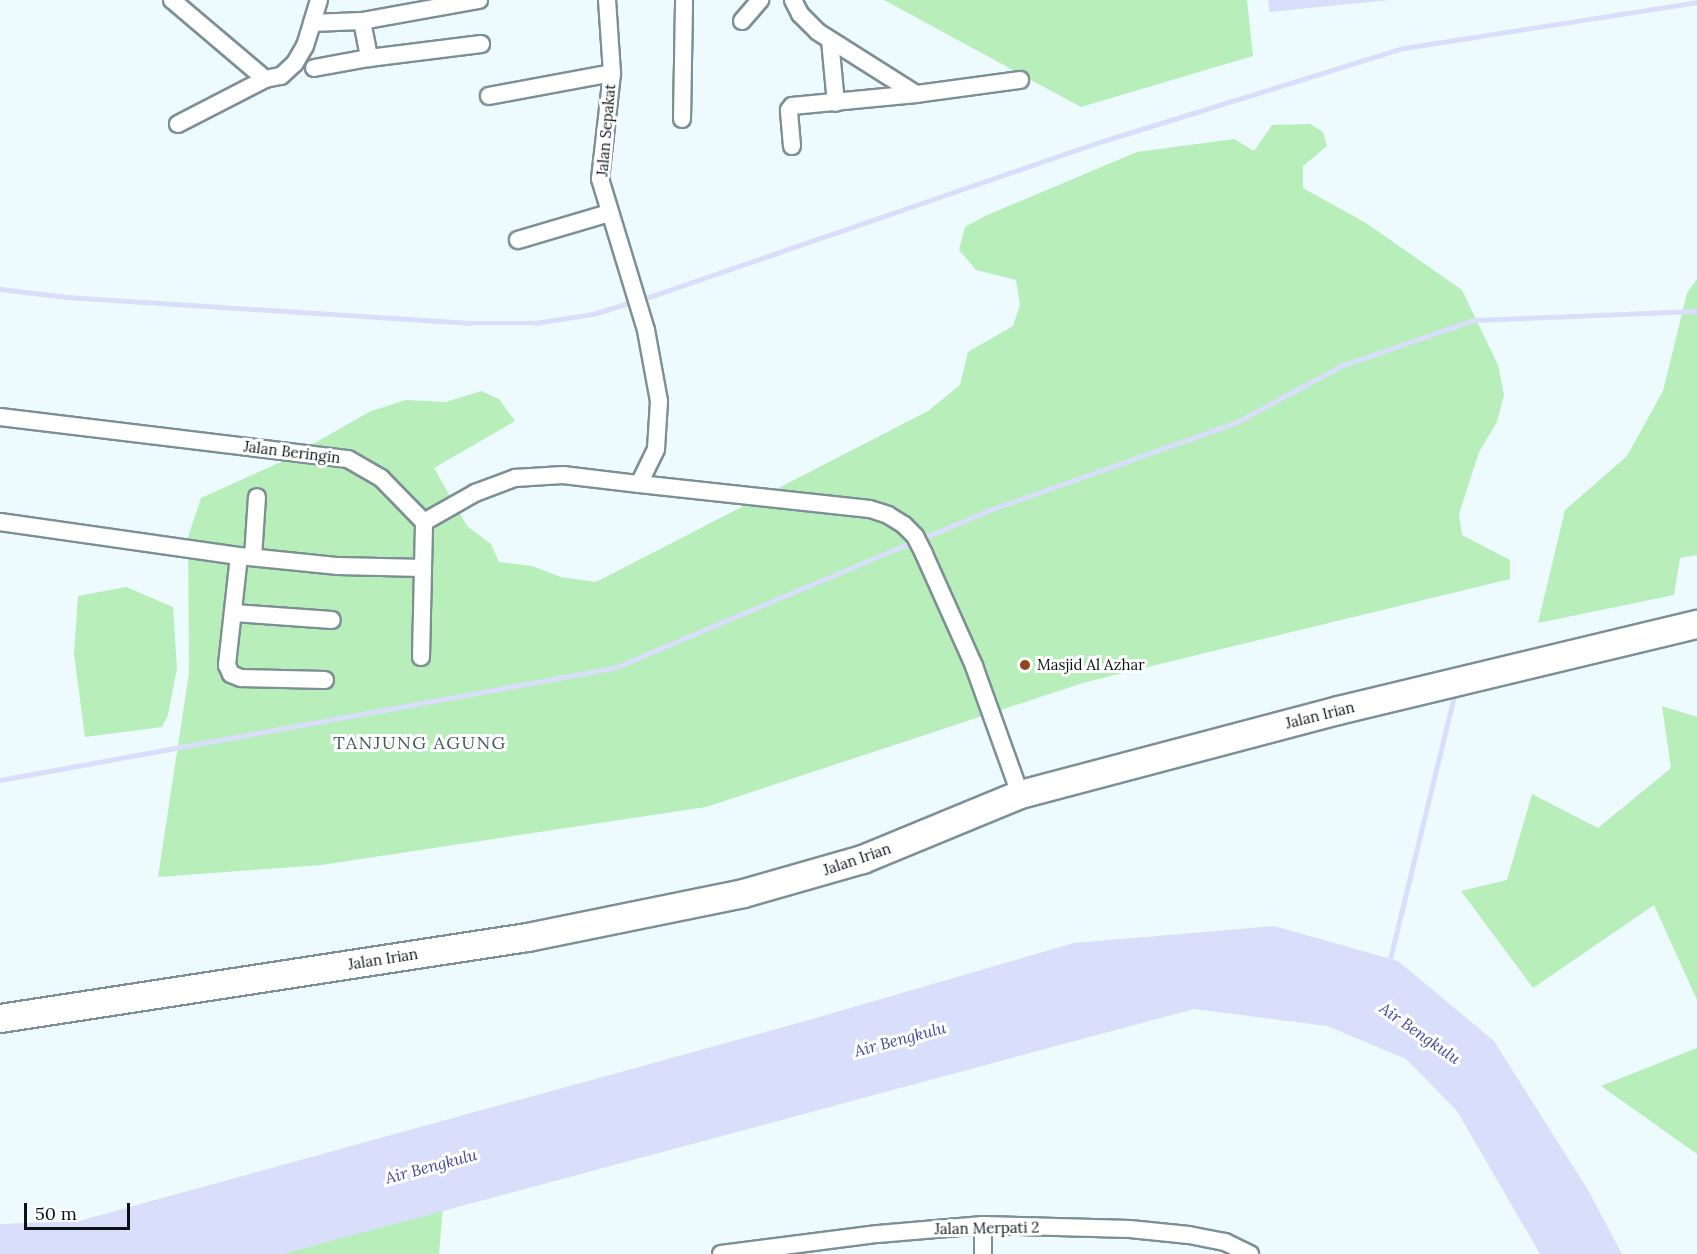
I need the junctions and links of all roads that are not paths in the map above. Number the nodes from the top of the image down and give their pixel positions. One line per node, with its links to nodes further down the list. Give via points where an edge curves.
1 (171, 0): 16 (street)
2 (319, 0): 10 (street)
3 (480, 0): 8 (street)
4 (607, 0): 15 (street, Jalan Sepakat)
5 (684, 0): 21 (street)
6 (760, 0): 9 (street)
7 (793, 0): 11 (street, via 809,24)
8 (362, 21): 10 (street); 13 (street)
9 (742, 21)
10 (312, 23): 16 (street, via 295,63 281,76)
11 (830, 40): 18 (street); 20 (street)
12 (481, 44): 13 (street)
13 (369, 58): 14 (street)
14 (314, 68)
15 (612, 73): 19 (street); 24 (street, Jalan Sepakat, via 600,166)
16 (265, 79): 22 (street)
17 (1020, 80): 18 (street)
18 (916, 94): 20 (street)
19 (489, 96)
20 (836, 103): 23 (street, via 790,106)
21 (682, 119)
22 (178, 124)
23 (792, 146)
24 (609, 213): 25 (street); 27 (street, Jalan Sepakat, via 646,330 659,401 653,459)
25 (518, 240)
26 (0, 417): 30 (street, Jalan Beringin, via 348,459 381,478)
27 (639, 483): 30 (street, via 563,475 514,478); 38 (street, via 870,509 897,519 915,536 924,554 974,666)
28 (257, 497): 31 (street)
29 (0, 522): 31 (street)
30 (424, 522): 32 (street)
31 (246, 556): 32 (street, via 338,566); 33 (street)
32 (423, 568): 36 (street)
33 (234, 613): 34 (street); 37 (street, via 227,665 234,677)
34 (332, 620)
35 (1697, 624): 38 (main road, Jalan Irian, via 1338,710)
36 (420, 657)
37 (325, 680)
38 (1020, 794): 39 (main road, Jalan Irian, via 862,859 692,905 527,937)
39 (0, 1018)
40 (983, 1225): 41 (street, Jalan Merpati 2); 42 (street); 43 (street, Jalan Merpati 2, via 1130,1229 1189,1235 1225,1242)
41 (721, 1254)
42 (983, 1254)
43 (1250, 1254)

